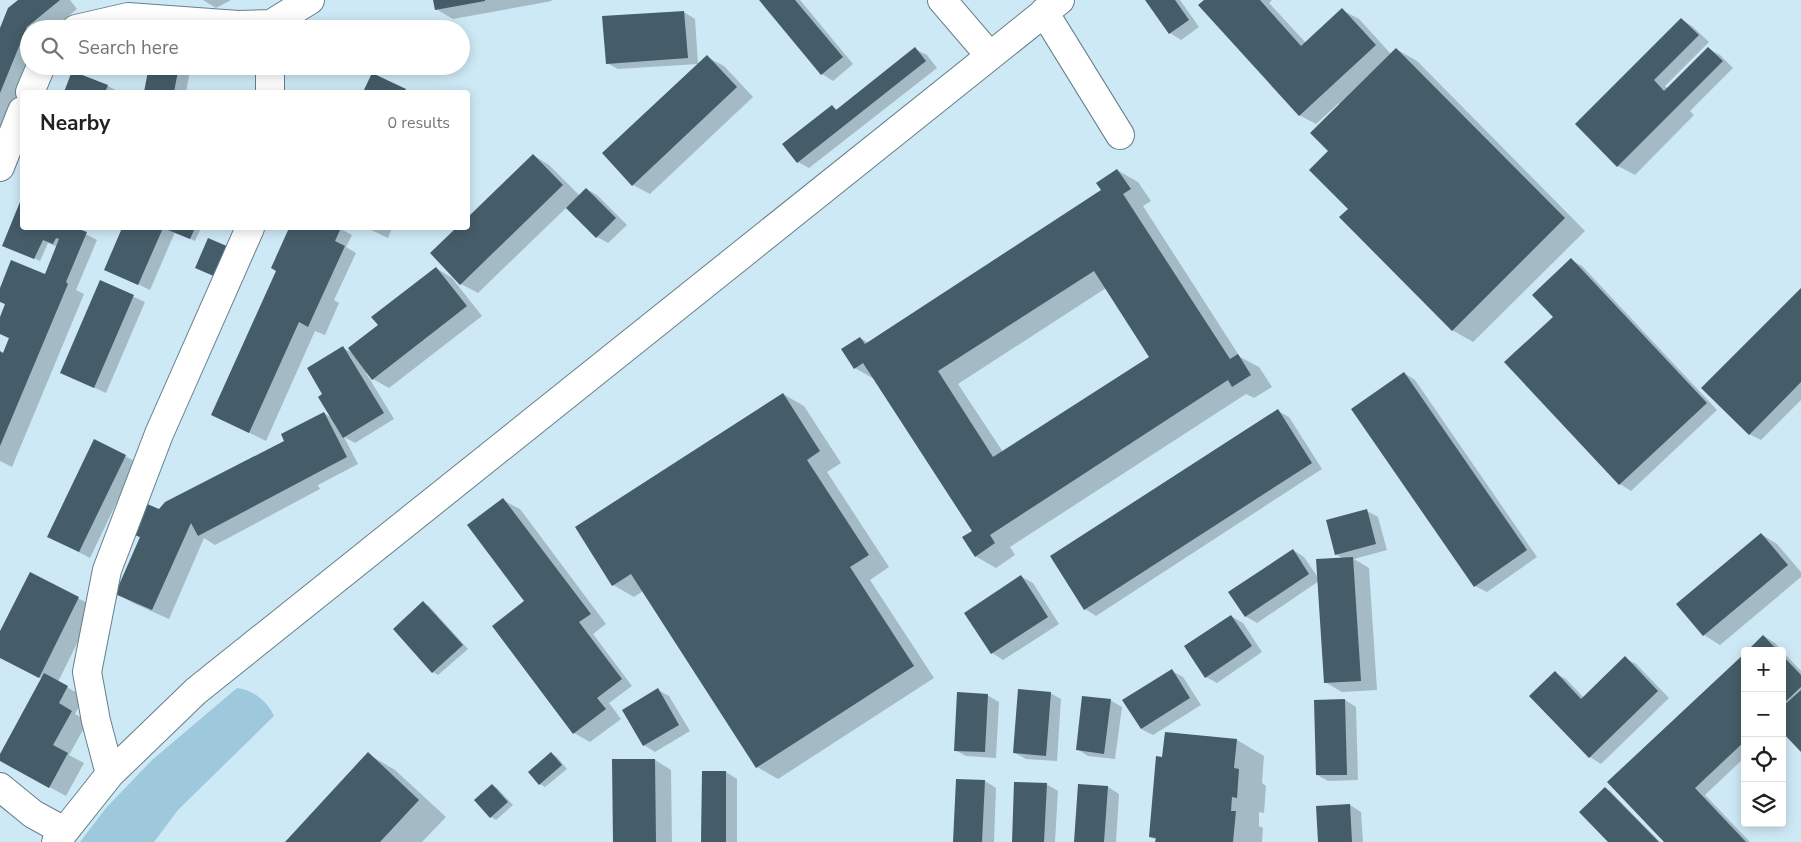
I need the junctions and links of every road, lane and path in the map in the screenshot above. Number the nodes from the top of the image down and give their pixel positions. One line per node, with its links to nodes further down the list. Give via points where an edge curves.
1 (310, 0): 6 (street)
2 (942, 0): 7 (street)
3 (1052, 6): 7 (street); 13 (street)
4 (115, 20): 5 (street, via 128,17)
5 (169, 20)
6 (280, 20)
7 (990, 56): 16 (street, via 196,691)
8 (37, 75): 10 (street)
9 (270, 75): 11 (street)
10 (31, 90)
11 (270, 90)
12 (20, 117): 14 (street)
13 (1120, 136)
14 (0, 167)
15 (249, 230): 16 (street, via 160,434 107,570 87,672)
16 (110, 774): 18 (street)
17 (0, 787): 18 (street)
18 (60, 837)

